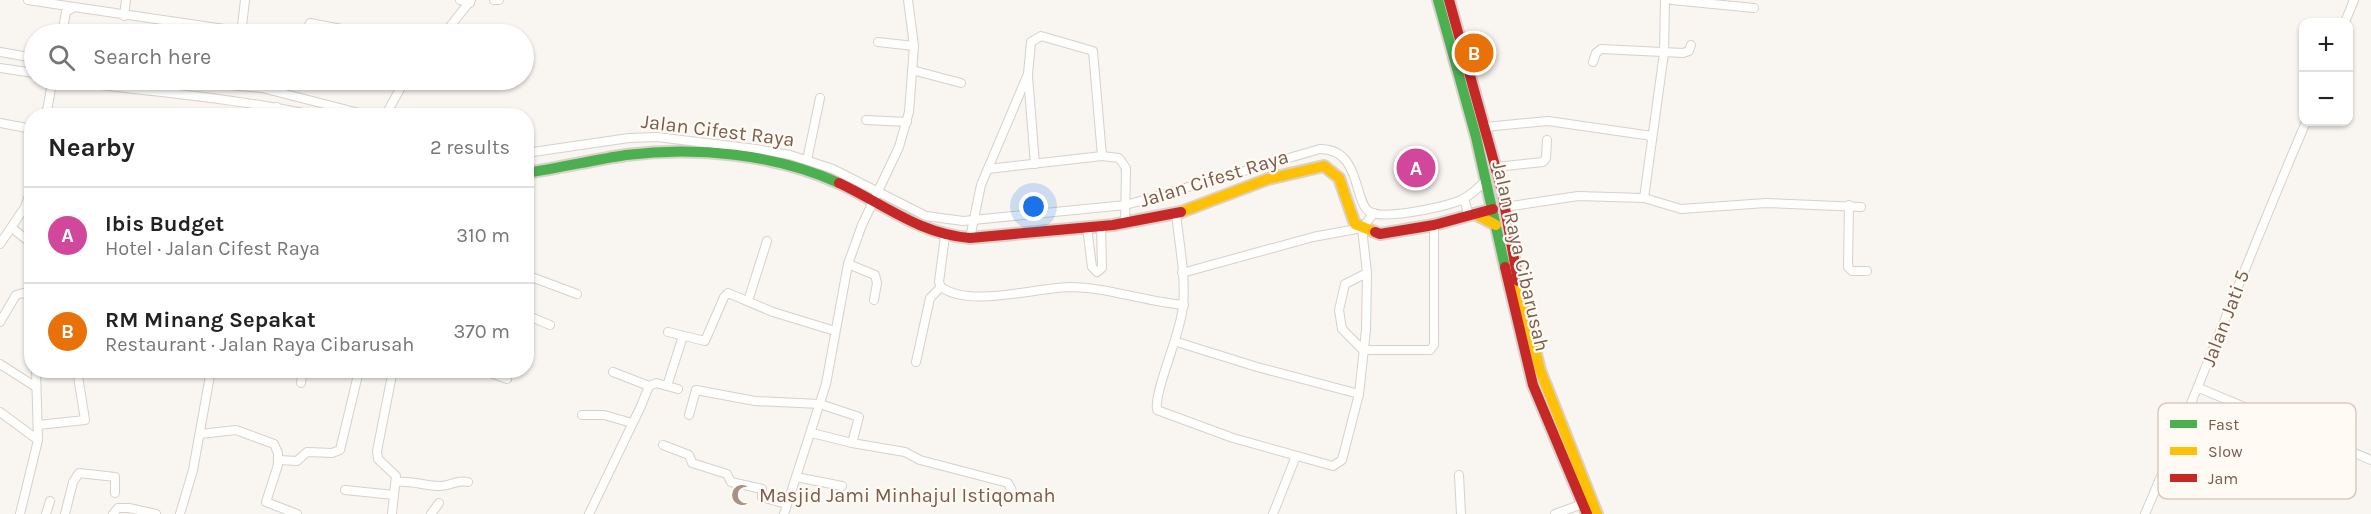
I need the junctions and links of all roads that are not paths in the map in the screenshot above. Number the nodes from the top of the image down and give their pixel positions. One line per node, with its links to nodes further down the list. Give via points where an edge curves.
1 (28, 0): 12 (street)
2 (126, 0): 14 (street)
3 (244, 0): 18 (street)
4 (460, 0): 11 (street)
5 (908, 0): 22 (street)
6 (1438, 0): 59 (main road, Jalan Raya Cibarusah)
7 (1449, 0): 48 (main road, Jalan Raya Cibarusah)
8 (1665, 0): 24 (street)
9 (1672, 0): 13 (street)
10 (2354, 0): 15 (street)
11 (470, 1): 19 (street)
12 (74, 7): 14 (street); 16 (street, via 66,12)
13 (1754, 8)
14 (124, 16): 17 (street)
15 (2347, 18)
16 (64, 24)
17 (185, 24)
18 (242, 24)
19 (452, 24)
20 (878, 42): 22 (street)
21 (1691, 45): 24 (street, via 1685,53)
22 (914, 46): 28 (street)
23 (0, 52): 25 (street)
24 (1664, 53): 26 (street, via 1601,49); 50 (street)
25 (24, 56)
26 (1593, 62)
27 (0, 68): 29 (street)
28 (912, 70): 31 (street); 45 (street)
29 (24, 72)
30 (1028, 74): 53 (street, via 1031,42 1038,36 1093,51); 55 (street); 57 (street)
31 (960, 83)
32 (48, 90): 40 (street)
33 (135, 90): 38 (street)
34 (262, 90): 38 (street)
35 (273, 90): 42 (street)
36 (400, 90): 43 (street)
37 (820, 98): 54 (street)
38 (259, 102): 39 (street)
39 (277, 107): 41 (street)
40 (47, 108)
41 (281, 108)
42 (341, 108)
43 (390, 108)
44 (866, 120): 45 (street)
45 (907, 122): 60 (street)
46 (0, 123): 49 (street)
47 (2304, 126): 118 (street, Jalan Jati 5, via 2238,281)
48 (1485, 127): 50 (street, via 1548,122); 56 (main road, Jalan Raya Cibarusah)
49 (24, 128)
50 (1652, 136): 61 (street)
51 (1547, 140): 56 (street, via 1543,162)
52 (534, 152): 54 (street, Jalan Cifest Raya, via 657,137 756,149)
53 (1102, 156): 55 (street); 63 (street, via 1119,158 1125,165)
54 (807, 160): 60 (street, Jalan Cifest Raya, via 833,169)
55 (1035, 164): 57 (street)
56 (1496, 167): 65 (main road, Jalan Raya Cibarusah)
57 (988, 169): 72 (street)
58 (534, 171): 60 (main road, Jalan Cifest Raya, via 663,152 751,158 830,179)
59 (1486, 180): 62 (street); 68 (main road, Jalan Raya Cibarusah)
60 (875, 197): 72 (street, Jalan Cifest Raya, via 926,216); 80 (main road, Jalan Cifest Raya, via 916,227); 85 (street)
61 (1644, 198): 64 (street, via 1681,208 1766,203); 65 (street, via 1578,196)
62 (1464, 199): 70 (street, via 1384,215); 71 (street)
63 (1126, 205): 70 (street, Jalan Cifest Raya, via 1309,151 1329,149 1347,163 1366,208); 72 (street, Jalan Cifest Raya); 73 (street)
64 (1849, 205): 66 (street); 86 (street, via 1848,267 1852,271)
65 (1505, 207): 68 (main road); 150 (main road, Jalan Raya Cibarusah, via 1540,370)
66 (1861, 207)
67 (24, 210): 78 (street)
68 (1493, 210): 71 (main road); 75 (main road, Jalan Raya Cibarusah)
69 (1176, 213): 73 (main road, Jalan Cifest Raya); 79 (main road, Jalan Cifest Raya, via 1324,166 1339,178 1353,220); 87 (street)
70 (1374, 213): 79 (street)
71 (1472, 215): 74 (main road); 75 (main road)
72 (973, 220): 82 (street)
73 (1125, 223): 76 (main road, Jalan Cifest Raya)
74 (1434, 225): 79 (main road, via 1380,234); 103 (street, via 1434,345 1424,352)
75 (1496, 225): 150 (main road, Jalan Raya Cibarusah, via 1533,385)
76 (1101, 226): 77 (main road, Jalan Cifest Raya); 77 (street, via 1102,268 1097,272 1092,267)
77 (1087, 227): 82 (main road, Jalan Cifest Raya)
78 (12, 228): 81 (street); 84 (street)
79 (1362, 228): 87 (street, via 1313,237); 88 (street)
80 (945, 236): 82 (main road, Jalan Cifest Raya); 90 (street, via 939,273)
81 (24, 238)
82 (970, 238)
83 (767, 241): 94 (street)
84 (0, 244)
85 (848, 264): 93 (street, via 875,275); 99 (street)
86 (1867, 271)
87 (1182, 273): 95 (street)
88 (1367, 273): 103 (street); 103 (street, via 1345,284 1339,310 1342,329)
89 (534, 278): 92 (street)
90 (941, 287): 95 (street, via 967,295 1081,288); 104 (street, via 930,298)
91 (24, 294): 97 (street, via 16,295)
92 (577, 294)
93 (874, 300)
94 (748, 302): 99 (street); 101 (street, via 727,294 705,341)
95 (1184, 305): 102 (street)
96 (534, 318): 98 (street)
97 (0, 322)
98 (549, 325)
99 (835, 331): 122 (street)
100 (668, 332): 101 (street)
101 (683, 336): 115 (street)
102 (1177, 342): 119 (street); 134 (street, via 1156,406 1160,413)
103 (1363, 351): 119 (street)
104 (916, 362)
105 (0, 364): 116 (street)
106 (613, 372): 114 (street)
107 (36, 378): 116 (street)
108 (78, 378): 127 (street, via 86,420)
109 (210, 378): 129 (street)
110 (302, 378): 113 (street)
111 (391, 378): 139 (street, via 377,452 378,459 394,473)
112 (357, 379): 135 (street, via 340,450 308,452 297,461)
113 (301, 383)
114 (649, 386): 115 (street, via 653,382); 126 (street)
115 (667, 386): 117 (street)
116 (36, 387): 127 (street)
117 (678, 388)
118 (2199, 388): 120 (street, Jalan Jati 5); 121 (street)
119 (1359, 394): 134 (street, via 1338,464)
120 (2193, 403)
121 (2235, 403)
122 (819, 404): 125 (street, via 749,400 696,390); 128 (street); 131 (street, via 859,417)
123 (0, 412): 130 (street)
124 (582, 414): 126 (street)
125 (689, 415)
126 (632, 423): 160 (street)
127 (38, 425): 130 (street)
128 (812, 433): 131 (street); 138 (street)
129 (200, 434): 135 (street, via 229,430 271,441); 156 (street)
130 (38, 440): 151 (street)
131 (852, 443): 144 (street, via 907,452 920,460 1008,483)
132 (663, 445): 149 (street, via 689,455 692,463 727,474 730,482 762,489 762,497)
133 (2356, 454): 136 (street)
134 (1296, 456): 162 (street)
135 (279, 460): 157 (street, via 266,501)
136 (2371, 460)
137 (1459, 475): 163 (street)
138 (796, 477): 142 (street); 149 (street)
139 (396, 482): 140 (street, via 441,486); 146 (street)
140 (468, 482)
141 (2158, 484): 166 (street, Jalan Jati 5)
142 (842, 486)
143 (345, 490): 146 (street)
144 (1012, 491)
145 (115, 493): 153 (street, via 115,477 79,472)
146 (394, 495): 158 (street)
147 (50, 501): 152 (street)
148 (439, 503): 159 (street)
149 (786, 504): 161 (street)
150 (1587, 506): 164 (street); 165 (main road, Jalan Raya Cibarusah)
151 (20, 514)
152 (46, 514)
153 (65, 514)
154 (113, 514): 155 (street, via 124,507)
155 (156, 514)
156 (180, 514)
157 (297, 514)
158 (392, 514)
159 (431, 514)
160 (589, 514)
161 (784, 514)
162 (1273, 514)
163 (1461, 514)
164 (1555, 514)
165 (1597, 514)
166 (2145, 514)

